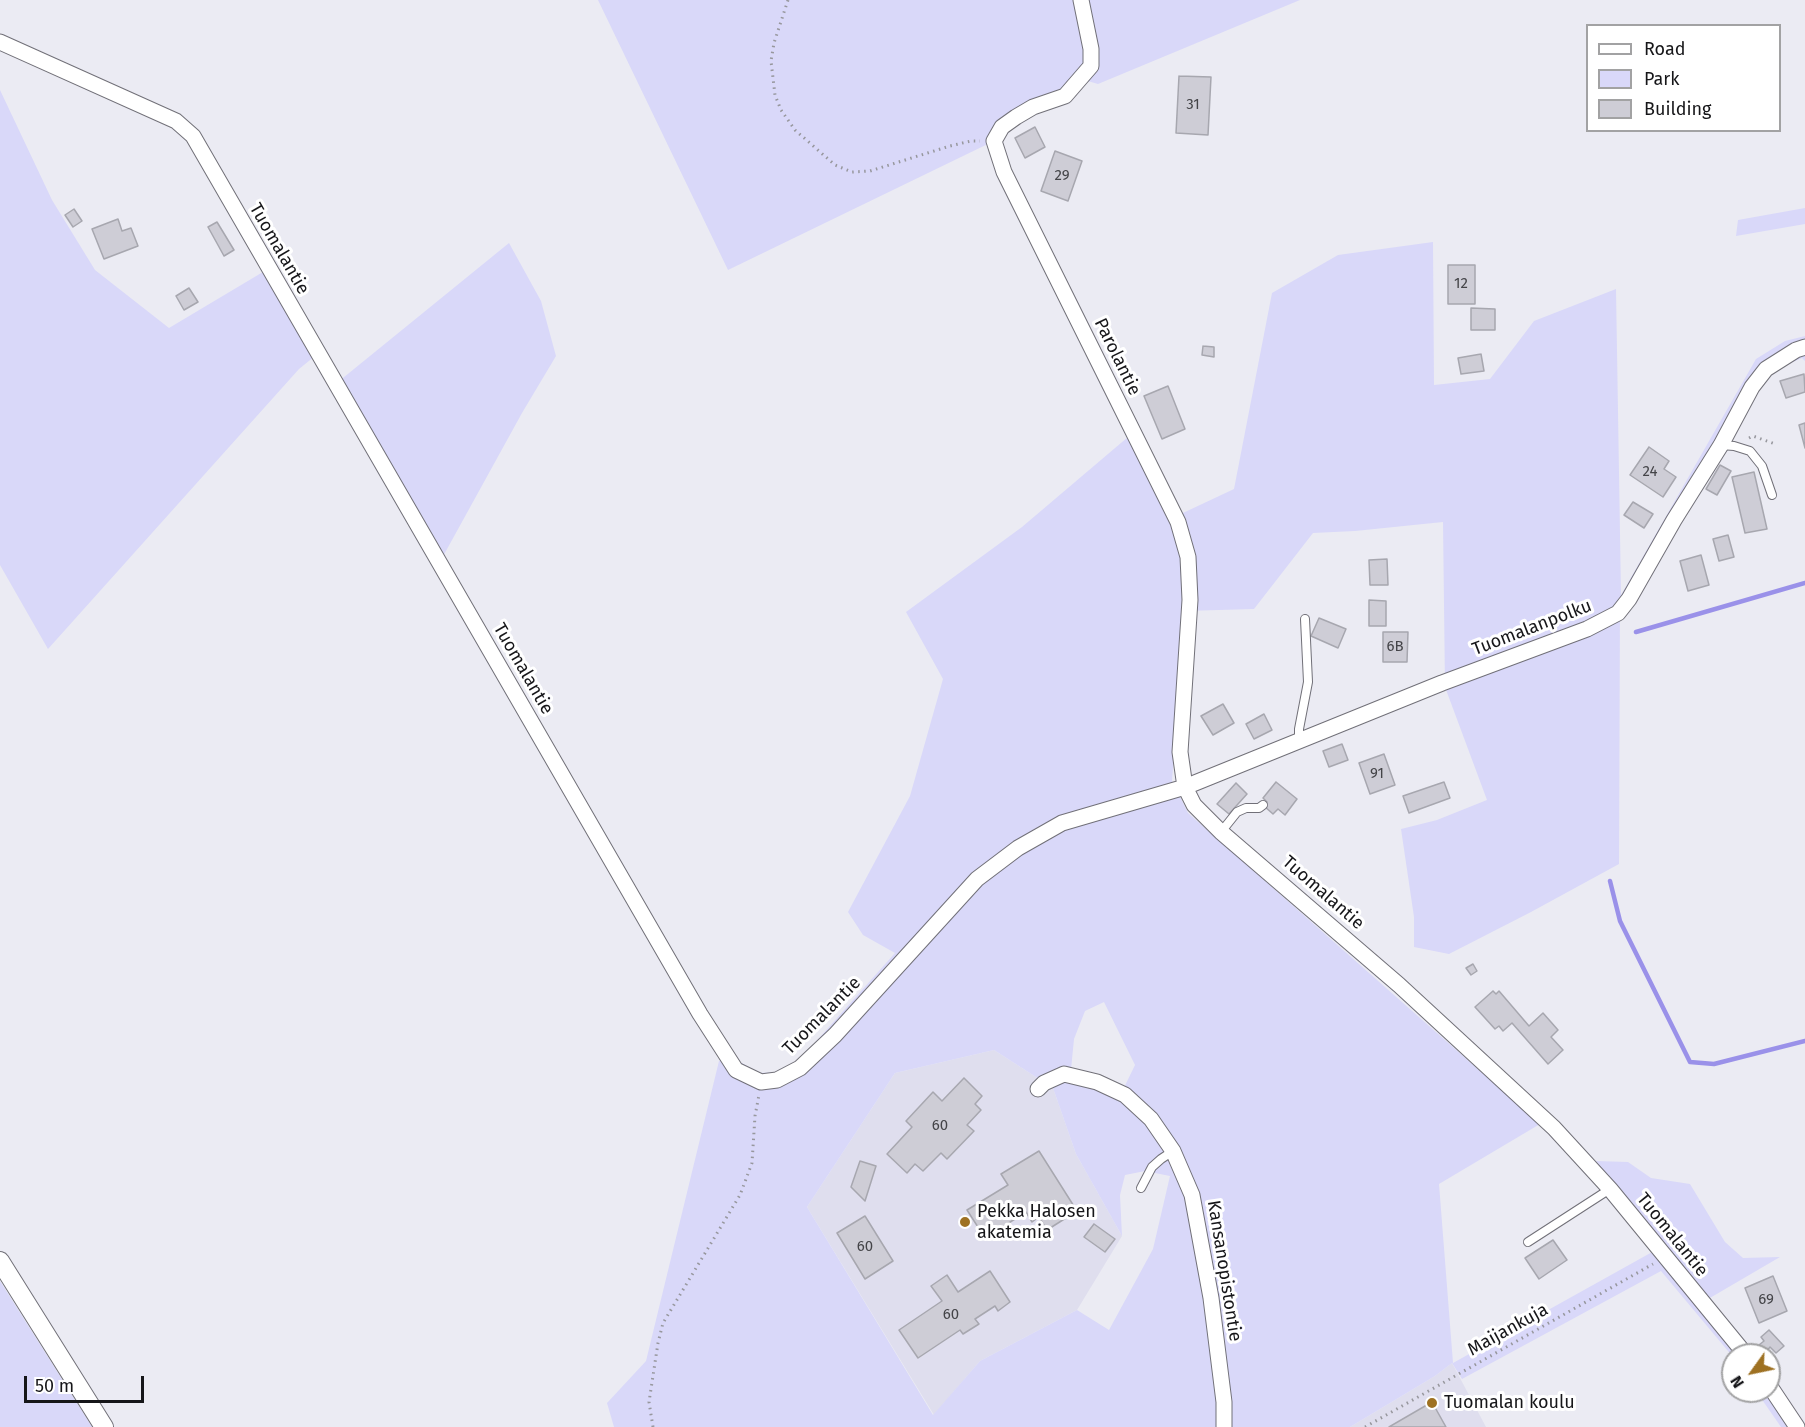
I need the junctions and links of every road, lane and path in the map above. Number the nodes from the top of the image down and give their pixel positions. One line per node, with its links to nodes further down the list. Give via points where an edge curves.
1 (788, 0): 4 (path, via 771,61 775,95 795,130 836,165 852,172 870,171 961,143)
2 (1081, 0): 4 (street, via 1091,66 1065,96 1016,117 1002,127)
3 (0, 42): 13 (street, Tuomalantie, via 176,121 193,136 700,1014 736,1070)
4 (994, 141): 10 (street, Parolantie, via 1004,172 1178,522 1188,557 1190,600 1180,752)
5 (1805, 347): 6 (street, Tuomalanpolku, via 1766,369)
6 (1721, 444): 7 (lane, via 1750,451 1762,466); 9 (street, Tuomalanpolku, via 1618,614)
7 (1772, 495)
8 (1305, 619): 9 (lane, via 1308,682)
9 (1299, 741): 10 (street, Tuomalanpolku)
10 (1185, 787): 12 (street, Tuomalantie, via 1194,805); 13 (street, Tuomalantie, via 1062,823 1018,848 977,879 801,1068 777,1080)
11 (1263, 805): 12 (lane, via 1237,812)
12 (1221, 831): 17 (street, Tuomalantie, via 1399,985 1546,1120)
13 (761, 1082): 24 (path, via 752,1163 740,1195 663,1323 649,1402)
14 (1038, 1089): 15 (street, Kansanopistontie, via 1064,1074 1106,1086 1125,1095 1151,1119)
15 (1173, 1152): 16 (lane, via 1152,1167); 25 (street, Kansanopistontie, via 1192,1195 1205,1263)
16 (1141, 1188)
17 (1610, 1189): 18 (lane); 19 (street, Tuomalantie)
18 (1528, 1242)
19 (1665, 1257): 21 (street, Tuomalantie); 26 (path, Maijankuja)
20 (0, 1261): 23 (street)
21 (1736, 1343)
22 (1781, 1403): 27 (street)
23 (104, 1427)
24 (653, 1427)
25 (1224, 1427)
26 (1365, 1427)
27 (1797, 1427)

